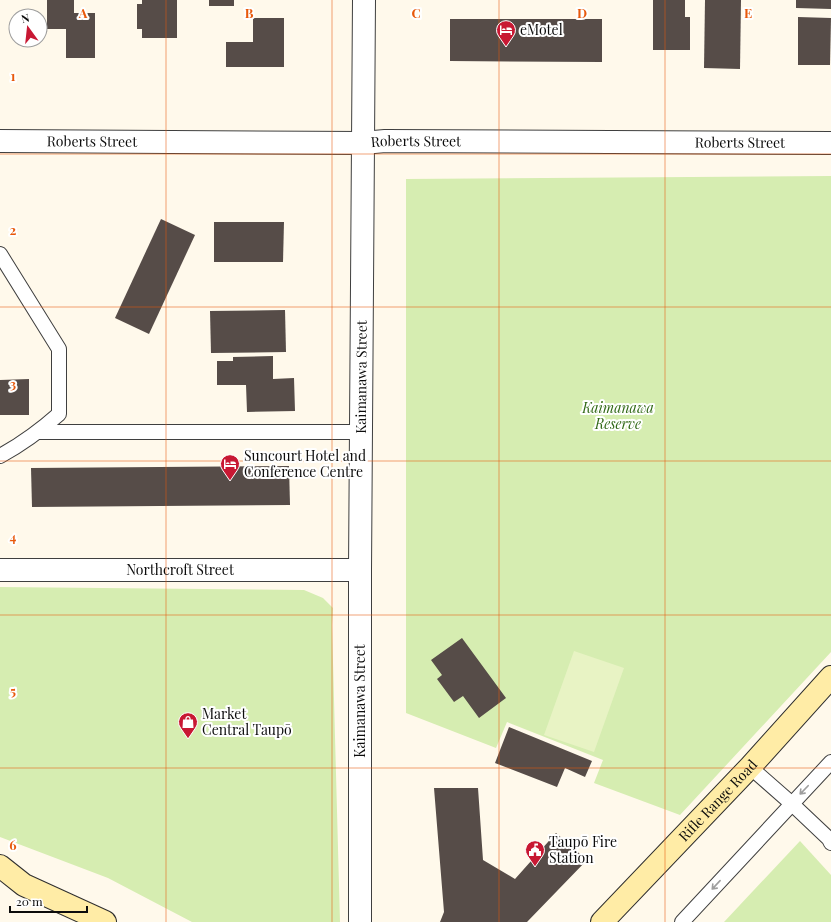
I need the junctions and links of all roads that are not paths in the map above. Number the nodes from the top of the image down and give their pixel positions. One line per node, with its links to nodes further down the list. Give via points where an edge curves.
1 (364, 0): 3 (street, Kaimanawa Street)
2 (0, 141): 3 (street, Roberts Street)
3 (363, 142): 4 (street, Roberts Street); 7 (street, Kaimanawa Street)
4 (831, 144)
5 (0, 254): 6 (lane, via 58,349 60,414)
6 (38, 432): 7 (lane); 8 (lane)
7 (362, 432): 10 (street, Kaimanawa Street)
8 (0, 456)
9 (0, 570): 10 (street, Northcroft Street)
10 (360, 570): 20 (street, Kaimanawa Street)
11 (831, 677): 13 (street, Rifle Range Road)
12 (831, 762): 14 (lane, one-way to 14)
13 (750, 767): 14 (lane); 21 (street, Rifle Range Road)
14 (791, 803): 15 (lane); 22 (lane, one-way to 22)
15 (831, 843)
16 (0, 866): 18 (street)
17 (0, 880): 18 (street)
18 (24, 885): 19 (street)
19 (105, 922)
20 (360, 922)
21 (602, 922)
22 (682, 922)

